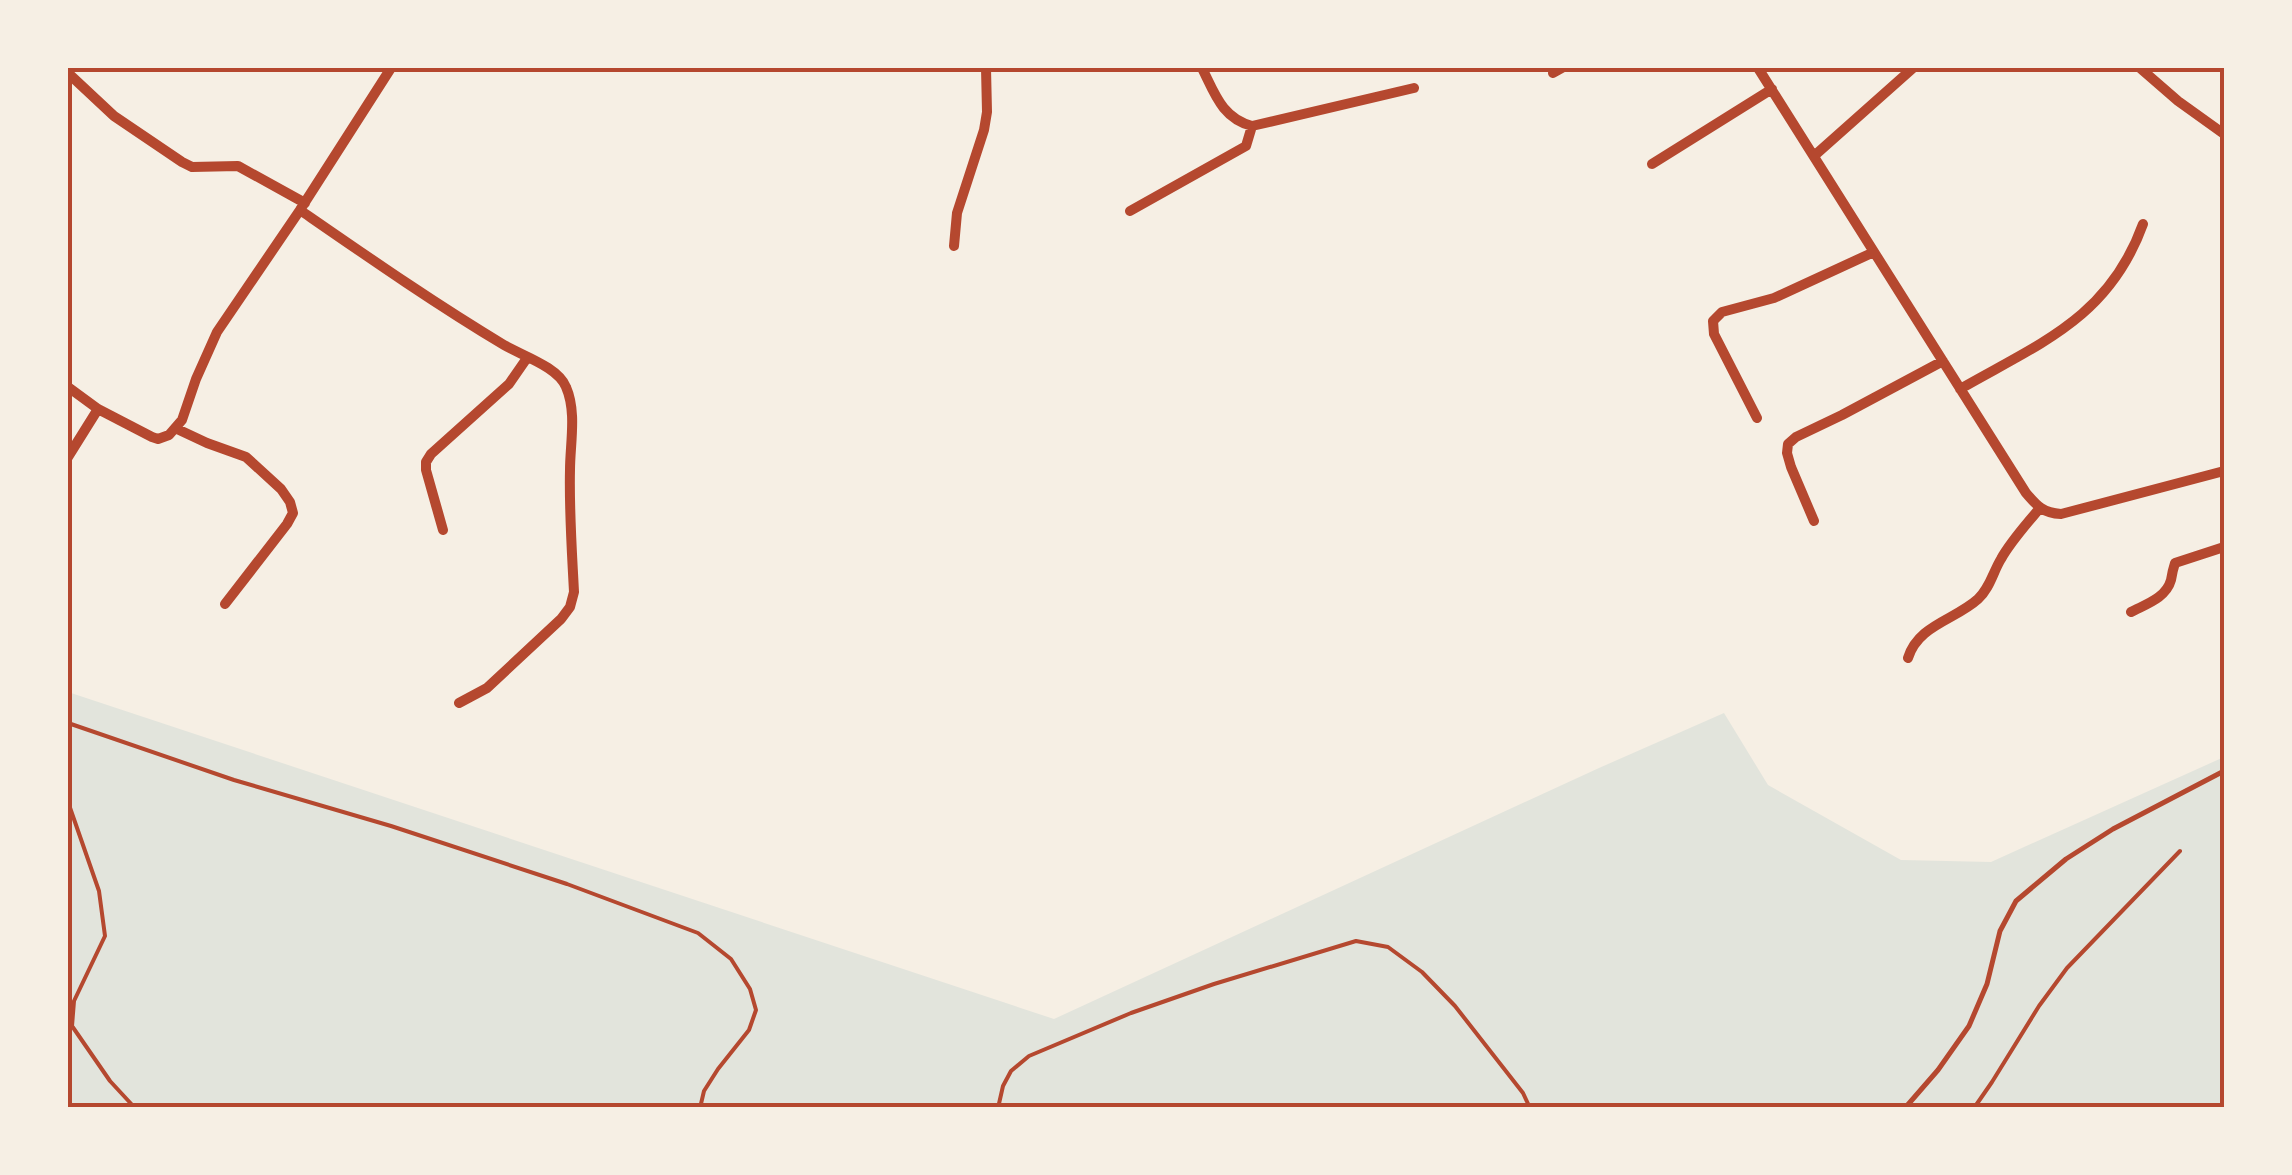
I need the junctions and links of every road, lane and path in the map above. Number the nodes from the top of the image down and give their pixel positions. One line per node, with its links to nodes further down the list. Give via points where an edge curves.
1 (391, 68): 14 (street)
2 (986, 68): 17 (street, via 984,130 957,214)
3 (1202, 68): 10 (street, via 1227,112)
4 (1758, 68): 9 (street)
5 (1914, 68): 12 (street)
6 (2140, 68): 11 (street)
7 (68, 73): 14 (street, via 114,116 182,162 238,166)
8 (1414, 88): 10 (street)
9 (1772, 89): 12 (street); 13 (street)
10 (1252, 126): 15 (street, via 1246,146)
11 (2224, 134)
12 (1814, 156): 18 (street)
13 (1652, 164)
14 (303, 207): 19 (street, via 449,312); 25 (street, via 217,332)
15 (1130, 211)
16 (2143, 224): 22 (street, via 2116,277 2078,320)
17 (954, 246)
18 (1874, 252): 20 (street); 24 (street, via 1713,321)
19 (527, 358): 30 (street, via 509,384 426,462); 35 (street, via 559,376 572,406 574,592 561,619 487,688)
20 (1942, 361): 22 (street); 29 (street, via 1788,444)
21 (68, 388): 23 (street)
22 (1960, 389): 28 (street)
23 (98, 409): 25 (street, via 158,439); 26 (street)
24 (1757, 418)
25 (176, 428): 32 (street, via 246,457 281,490 293,512)
26 (68, 457)
27 (2224, 471): 28 (street, via 2061,514)
28 (2039, 509): 34 (street, via 1982,596 1933,626)
29 (1814, 520)
30 (443, 530)
31 (2224, 547): 33 (street, via 2175,563 2165,592)
32 (225, 604)
33 (2131, 612)
34 (1908, 658)
35 (459, 703)
36 (68, 723): 41 (path, via 568,884 698,933 731,960 756,1010)
37 (2224, 771): 44 (lane, via 2066,858 2016,901 1969,1026)
38 (68, 802): 40 (path, via 105,936 74,1001 72,1026)
39 (2180, 851): 45 (path, via 2067,968)
40 (135, 1108)
41 (700, 1108)
42 (998, 1108): 43 (path, via 1011,1071 1029,1056 1131,1012 1356,941 1388,947 1422,972)
43 (1530, 1108)
44 (1905, 1108)
45 (1974, 1108)

